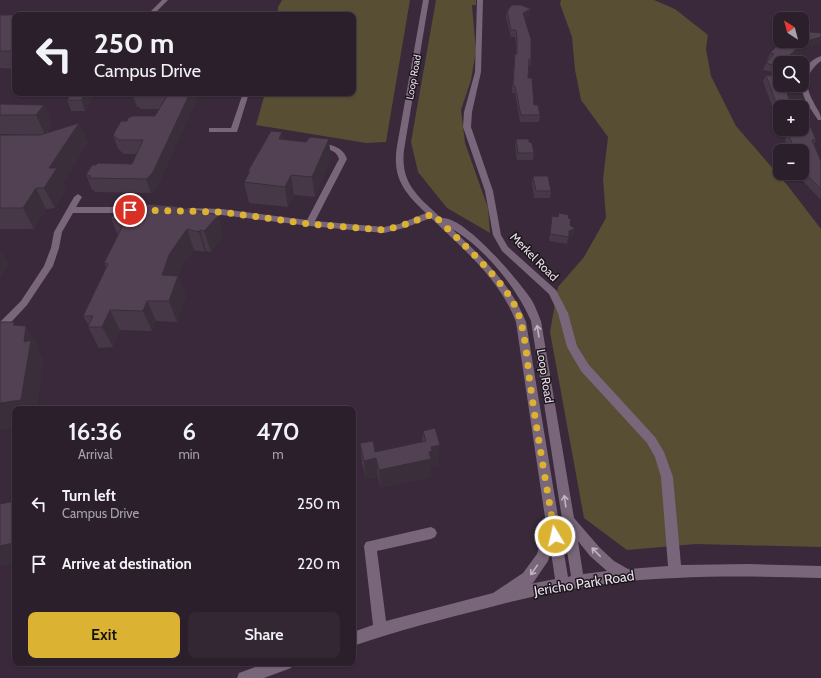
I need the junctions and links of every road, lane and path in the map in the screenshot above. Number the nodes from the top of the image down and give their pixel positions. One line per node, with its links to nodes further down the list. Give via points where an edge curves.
1 (165, 0): 4 (street)
2 (426, 0): 14 (street, Loop Road, via 399,161 404,183 415,198)
3 (480, 0): 20 (street, Merkel Road, via 478,72 468,112 468,127 489,191 497,235 506,249 553,292 563,313 572,347 585,368 651,440 660,456 666,477)
4 (153, 12)
5 (821, 58): 7 (street, via 807,70 803,87 808,100)
6 (245, 96): 8 (street, via 234,130)
7 (821, 118)
8 (212, 130)
9 (306, 144): 15 (street, via 330,147 342,156)
10 (78, 197): 11 (street)
11 (72, 210): 12 (street); 16 (street, via 58,232 48,266 24,303)
12 (133, 210)
13 (177, 211): 15 (street, via 222,212)
14 (433, 214): 15 (street, via 384,230); 17 (street, Loop Road, one-way to 14, via 536,321 528,302 514,282 468,234); 18 (street, Loop Road, via 488,270 514,304 521,322)
15 (310, 224)
16 (0, 328)
17 (567, 519): 22 (street, one-way to 17, via 609,566); 23 (street, Loop Road)
18 (553, 521): 24 (street, Loop Road); 25 (street, one-way to 25, via 543,557 528,578)
19 (431, 532): 26 (street, via 370,546)
20 (675, 572): 21 (street, Jericho Park Road); 22 (street, Jericho Park Road)
21 (821, 572)
22 (627, 575): 23 (street, Jericho Park Road)
23 (578, 581): 24 (street, Jericho Park Road)
24 (562, 583): 25 (street, Jericho Park Road)
25 (490, 600): 26 (street, Jericho Park Road)
26 (380, 630): 27 (street, Jericho Park Road)
27 (356, 638)
28 (278, 666): 29 (street)
29 (244, 678)

